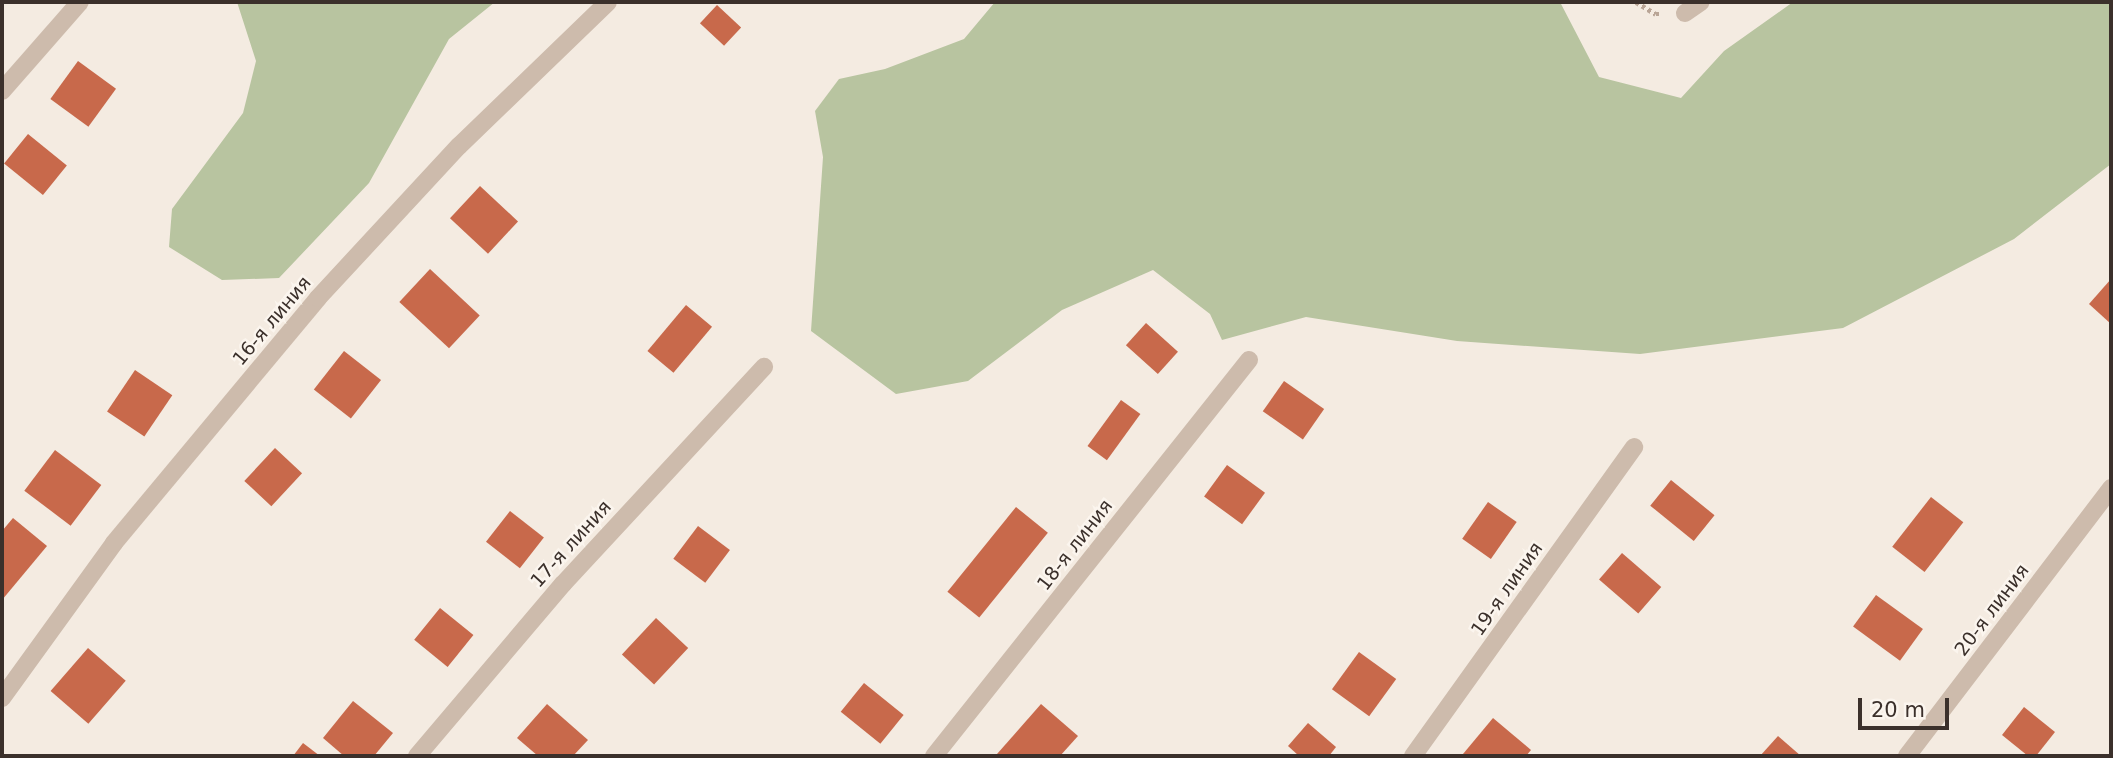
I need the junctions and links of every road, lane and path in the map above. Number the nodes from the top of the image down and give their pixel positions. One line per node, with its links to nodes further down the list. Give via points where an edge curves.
1 (80, 2): 5 (street)
2 (608, 2): 10 (street, 16-я линия, via 459,146 318,298 114,544)
3 (1701, 2): 4 (street)
4 (1685, 13)
5 (2, 92)
6 (1249, 360): 12 (street, 18-я линия)
7 (764, 367): 11 (street, 17-я линия, via 562,583)
8 (1634, 447): 13 (street, 19-я линия)
9 (2111, 488): 14 (street, 20-я линия)
10 (2, 698)
11 (417, 756)
12 (933, 756)
13 (1413, 756)
14 (1907, 756)

